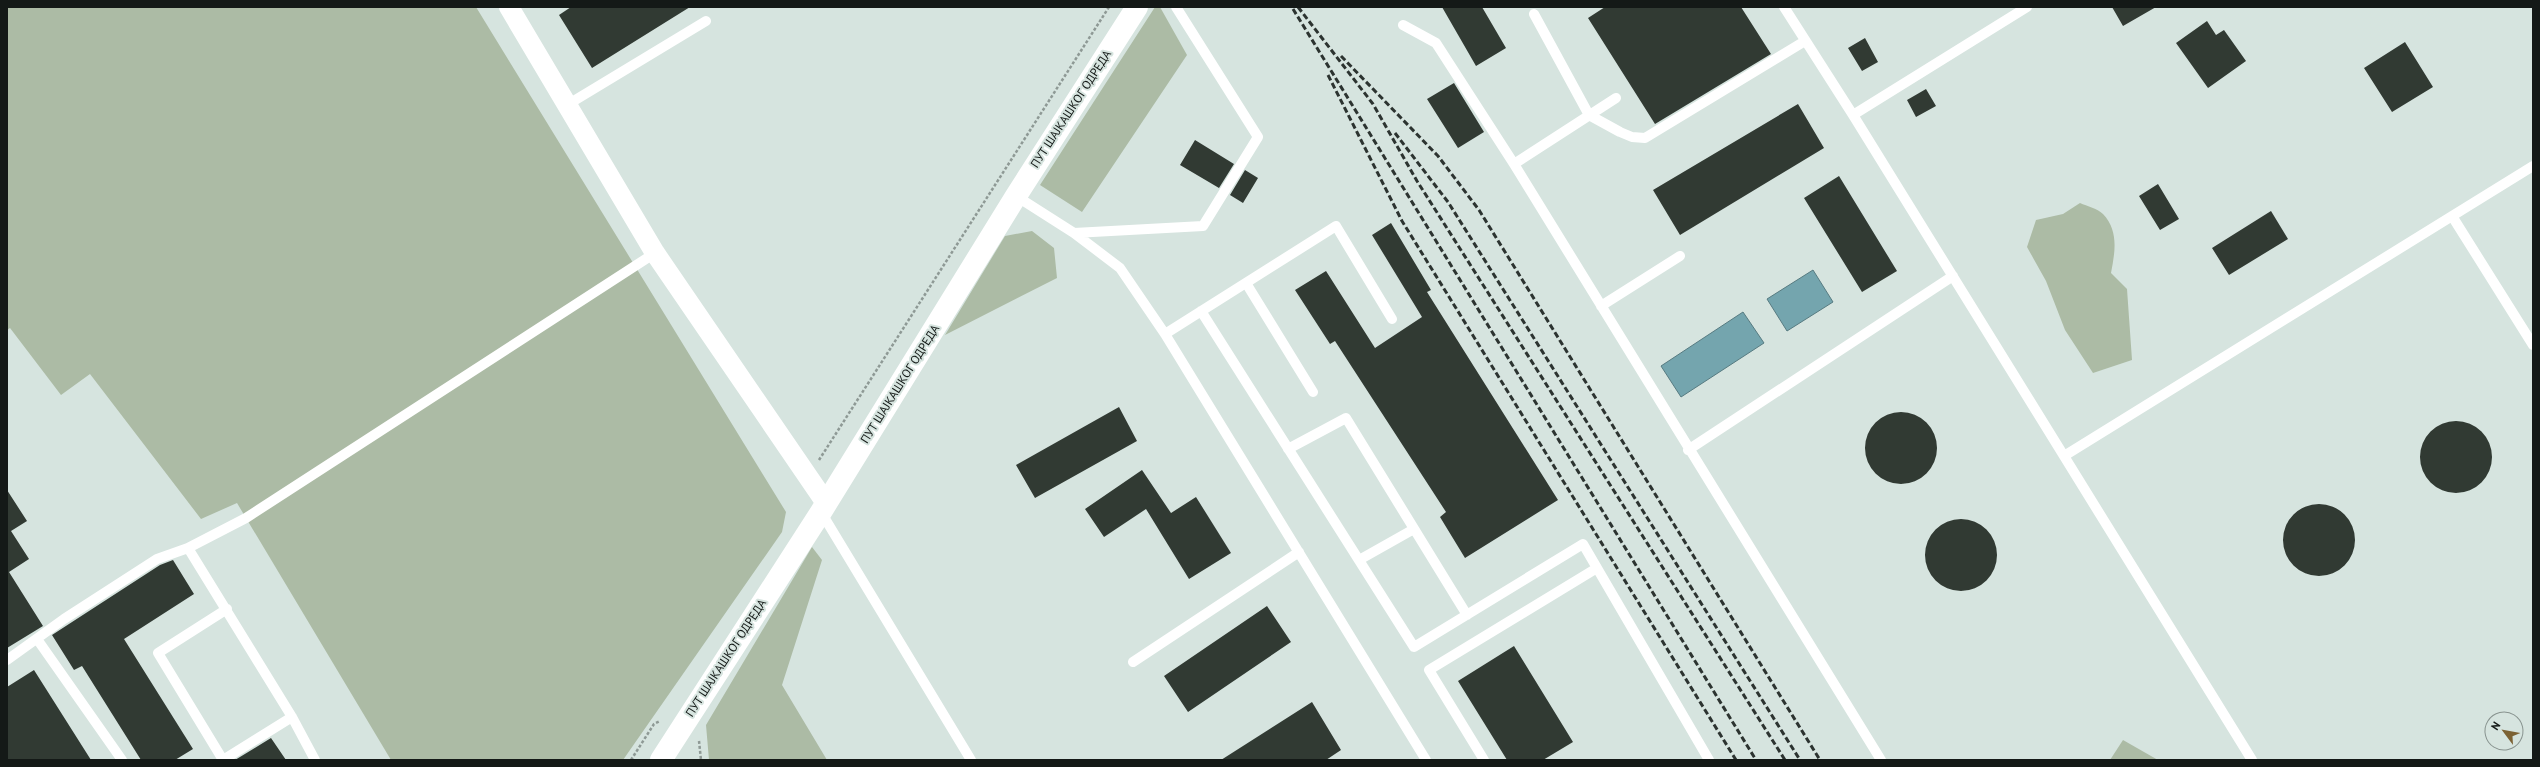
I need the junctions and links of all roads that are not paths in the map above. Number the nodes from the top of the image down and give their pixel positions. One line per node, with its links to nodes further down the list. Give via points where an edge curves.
1 (509, 7): 11 (street)
2 (1137, 7): 16 (street, ПУТ ШАЈКАШКОГ ОДРЕДА)
3 (1176, 7): 18 (lane, via 1258,137 1203,226)
4 (1784, 7): 9 (lane)
5 (2027, 7): 13 (lane)
6 (1534, 14): 12 (lane)
7 (706, 21): 11 (lane)
8 (1403, 25): 14 (lane, via 1436,43)
9 (1805, 41): 12 (lane, via 1645,138 1632,137); 13 (lane)
10 (1616, 98): 12 (lane)
11 (567, 106): 19 (street)
12 (1589, 115): 14 (lane)
13 (1853, 115): 21 (lane)
14 (1514, 164): 23 (lane)
15 (2533, 166): 17 (lane)
16 (1016, 196): 18 (lane); 32 (street, ПУТ ШАЈКАШКОГ ОДРЕДА)
17 (2452, 216): 27 (lane); 31 (lane)
18 (1074, 233): 26 (lane, via 1120,268)
19 (655, 253): 32 (street, via 808,477); 34 (lane, via 246,518)
20 (1680, 256): 23 (lane)
21 (1953, 276): 30 (lane); 31 (lane)
22 (1246, 283): 24 (lane); 25 (lane, via 1336,226); 28 (lane)
23 (1601, 306): 30 (lane)
24 (1201, 311): 26 (lane); 29 (lane)
25 (1392, 319)
26 (1165, 334): 35 (lane)
27 (2533, 345)
28 (1313, 392)
29 (1288, 449): 33 (lane, via 1346,418); 36 (lane)
30 (1688, 450): 52 (lane)
31 (2064, 456): 53 (lane)
32 (823, 508): 47 (street, ПУТ ШАЈКАШКОГ ОДРЕДА); 48 (lane)
33 (1414, 529): 36 (lane); 39 (lane)
34 (188, 548): 38 (lane); 40 (lane, via 157,559 64,619)
35 (1298, 552): 42 (lane); 49 (lane)
36 (1359, 560): 39 (lane, via 1414,647)
37 (1597, 568): 39 (lane, via 1583,544); 50 (lane, via 1428,670); 51 (lane)
38 (227, 609): 43 (lane); 45 (lane, via 158,653)
39 (1467, 615)
40 (38, 639): 41 (lane); 44 (lane)
41 (7, 660)
42 (1133, 662)
43 (292, 717): 45 (lane); 46 (lane)
44 (122, 760)
45 (223, 760)
46 (315, 760)
47 (661, 760)
48 (971, 760)
49 (1426, 760)
50 (1484, 760)
51 (1709, 760)
52 (1881, 760)
53 (2252, 760)

